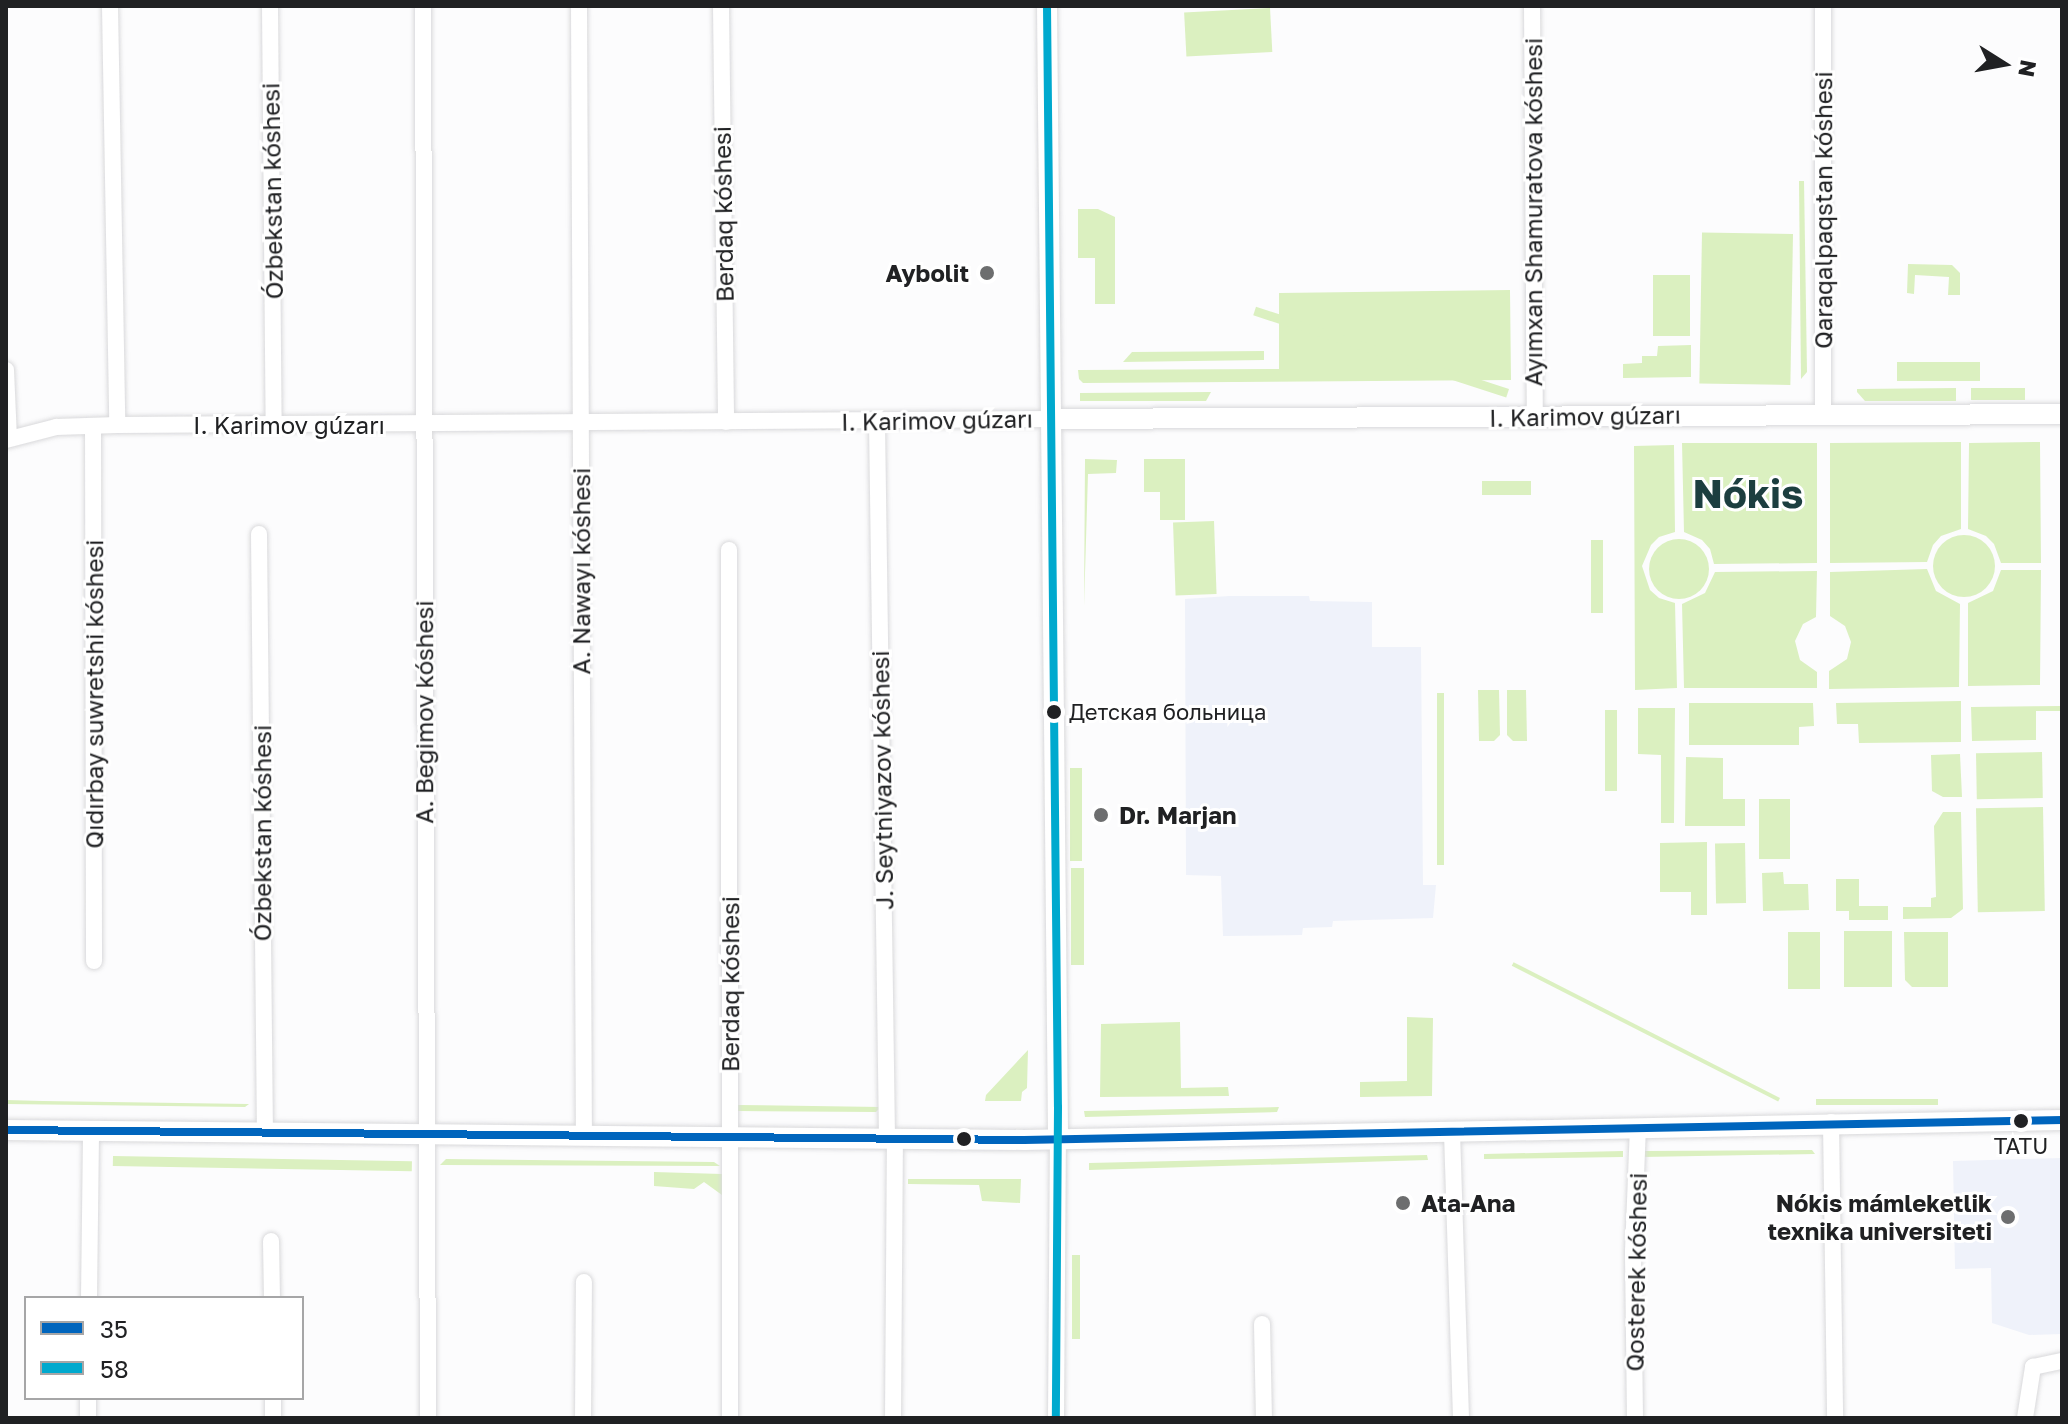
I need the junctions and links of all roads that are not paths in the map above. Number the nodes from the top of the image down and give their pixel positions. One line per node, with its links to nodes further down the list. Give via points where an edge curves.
1 (110, 6): 19 (street)
2 (270, 6): 16 (street, Ózbekstan kóshesi)
3 (423, 6): 17 (street, A. Begimov kóshesi)
4 (579, 6): 18 (street, A. Nawayı kóshesi)
5 (721, 6): 14 (street, Berdaq kóshesi)
6 (1047, 6): 13 (main road)
7 (1532, 6): 12 (street, Ayımxan Shamuratova kóshesi)
8 (1823, 6): 10 (street, Qaraqalpaqstan kóshesi)
9 (6, 370): 21 (street)
10 (1823, 414): 11 (main road, I. Karimov gúzarı); 12 (main road, I. Karimov gúzarı)
11 (2062, 414)
12 (1535, 417): 13 (main road, I. Karimov gúzarı)
13 (1051, 419): 15 (street, I. Karimov gúzarı); 36 (main road)
14 (726, 422): 15 (street, I. Karimov gúzarı); 18 (street, I. Karimov gúzarı)
15 (877, 422): 35 (street, J. Seytniyazov kóshesi)
16 (274, 424): 17 (street, I. Karimov gúzarı); 19 (street, I. Karimov gúzarı)
17 (423, 424): 18 (street, I. Karimov gúzarı); 32 (street, A. Begimov kóshesi)
18 (580, 424): 33 (street, A. Nawayı kóshesi)
19 (117, 425): 20 (street, I. Karimov gúzarı)
20 (93, 426): 21 (street, I. Karimov gúzarı, via 56,427); 24 (street, Qıdırbay suwretshi kóshesi)
21 (7, 439)
22 (259, 534): 31 (street, Ózbekstan kóshesi)
23 (729, 550): 34 (street, Berdaq kóshesi)
24 (94, 961)
25 (2062, 1120): 26 (main road)
26 (1831, 1122): 27 (main road); 51 (street)
27 (1638, 1127): 30 (main road); 50 (street, Qosterek kóshesi)
28 (6, 1130): 29 (main road)
29 (91, 1131): 31 (main road); 39 (street)
30 (1452, 1132): 36 (main road); 49 (street)
31 (265, 1133): 32 (main road)
32 (426, 1134): 33 (main road); 43 (street, A. Begimov kóshesi)
33 (584, 1136): 34 (main road)
34 (730, 1138): 35 (main road); 45 (street, Berdaq kóshesi)
35 (891, 1138): 36 (main road); 46 (street, J. Seytniyazov kóshesi)
36 (1058, 1139): 47 (street)
37 (271, 1241): 40 (street)
38 (584, 1282): 44 (street)
39 (89, 1296)
40 (272, 1296)
41 (1262, 1324): 48 (street)
42 (2062, 1361): 52 (street, via 2033,1367)
43 (428, 1418)
44 (583, 1418)
45 (730, 1418)
46 (893, 1418)
47 (1056, 1418)
48 (1264, 1418)
49 (1461, 1418)
50 (1635, 1418)
51 (1835, 1418)
52 (2025, 1418)

